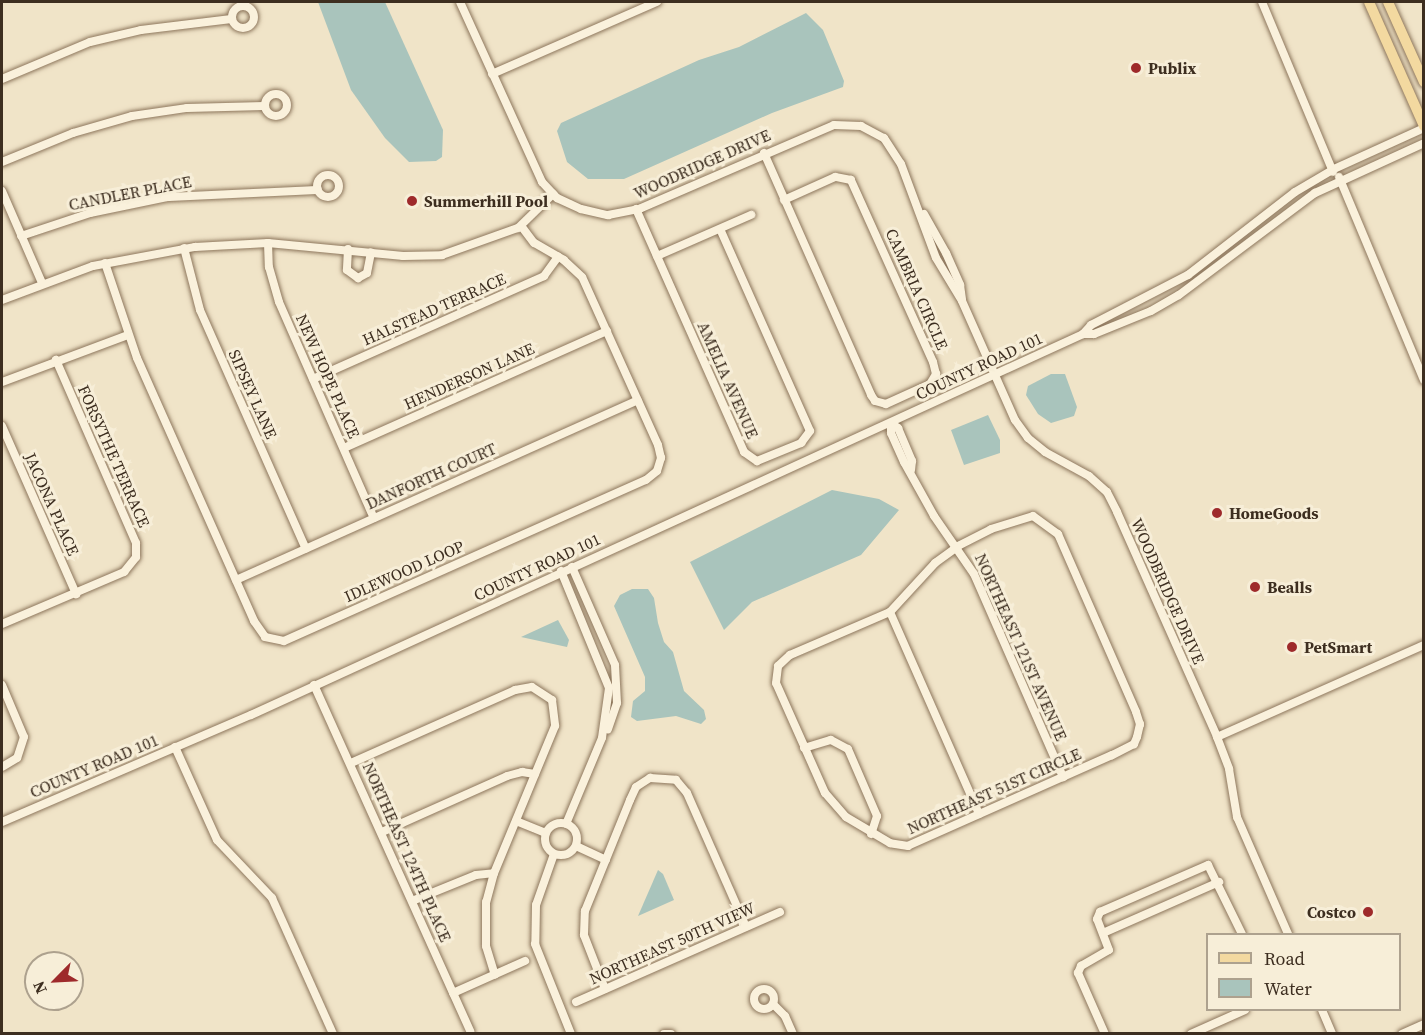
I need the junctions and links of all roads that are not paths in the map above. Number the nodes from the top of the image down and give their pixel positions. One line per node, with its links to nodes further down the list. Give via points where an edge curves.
1 (657, 2): 7 (street)
2 (1262, 2): 16 (street)
3 (1369, 2): 11 (main road)
4 (1388, 2): 9 (main road)
5 (464, 3): 7 (street)
6 (231, 19): 8 (street, via 141,30 90,42)
7 (492, 74): 21 (street, via 537,172)
8 (2, 79)
9 (1424, 82)
10 (264, 106): 15 (street, via 187,108 132,116 73,133)
11 (1424, 127): 14 (street, COUNTY ROAD 101)
12 (1424, 143): 17 (street, COUNTY ROAD 101)
13 (764, 153): 22 (street, CAMBRIA CIRCLE); 23 (street, WOODRIDGE DRIVE); 24 (street, WOODRIDGE DRIVE, via 819,128 848,123 861,126 884,138 893,148)
14 (1356, 159): 16 (street, COUNTY ROAD 101); 17 (street)
15 (2, 162)
16 (1334, 169): 20 (street); 29 (street, COUNTY ROAD 101, via 1295,192)
17 (1338, 180): 20 (street, COUNTY ROAD 101); 48 (street)
18 (318, 190): 28 (street, CANDLER PLACE, via 168,197 82,216)
19 (2, 191): 28 (street)
20 (1315, 193): 32 (street, COUNTY ROAD 101)
21 (553, 194): 23 (street, WOODRIDGE DRIVE, via 594,213); 26 (street)
22 (784, 200): 22 (street, CAMBRIA CIRCLE, via 835,177 851,180 936,369 930,384 886,404 875,401)
23 (636, 209): 35 (street, AMELIA AVENUE)
24 (922, 212): 46 (street, WOODBRIDGE DRIVE, via 936,258 962,301)
25 (751, 215): 27 (street)
26 (521, 226): 34 (street, via 442,255); 36 (street, IDLEWOOD LOOP, via 534,243)
27 (720, 229): 35 (street); 35 (street, AMELIA AVENUE, via 810,431 801,443 762,460 747,457)
28 (21, 236): 38 (street)
29 (1236, 238): 32 (street); 39 (street, COUNTY ROAD 101)
30 (268, 243): 31 (street); 33 (street); 47 (street, NEW HOPE PLACE, via 272,282)
31 (184, 248): 37 (street); 56 (street, SIPSEY LANE, via 204,319)
32 (1242, 248): 41 (street, COUNTY ROAD 101)
33 (348, 249): 34 (street); 34 (street, via 347,270 358,278 367,273)
34 (371, 252)
35 (657, 256)
36 (558, 257): 42 (street, IDLEWOOD LOOP, via 582,277); 47 (street, HALSTEAD TERRACE, via 544,276)
37 (105, 263): 38 (street); 44 (street, IDLEWOOD LOOP)
38 (42, 283): 40 (street)
39 (1161, 291): 41 (street); 43 (street, COUNTY ROAD 101, via 1091,325)
40 (2, 300)
41 (1166, 302): 43 (street, COUNTY ROAD 101, via 1094,334)
42 (607, 331): 50 (street, IDLEWOOD LOOP); 53 (street, HENDERSON LANE)
43 (1083, 334): 46 (street, COUNTY ROAD 101)
44 (128, 335): 45 (street); 59 (street, IDLEWOOD LOOP)
45 (56, 360): 49 (street); 60 (street, FORSYTHE TERRACE, via 137,550 134,563 124,572)
46 (994, 374): 51 (street, COUNTY ROAD 101); 66 (street, WOODBRIDGE DRIVE, via 1028,438 1089,476 1107,492)
47 (313, 379): 53 (street, NEW HOPE PLACE)
48 (1424, 380)
49 (2, 382)
50 (638, 400): 54 (street, DANFORTH COURT); 59 (street, IDLEWOOD LOOP, via 660,452 657,471 646,480 284,641 271,640 259,632)
51 (891, 423): 55 (street, NORTHEAST 121ST AVENUE, via 898,428 912,461 911,470 934,516); 57 (street, COUNTY ROAD 101)
52 (2, 426): 60 (street, JACONA PLACE)
53 (344, 448): 54 (street, NEW HOPE PLACE)
54 (374, 518): 56 (street, DANFORTH COURT)
55 (958, 546): 61 (street, NORTHEAST 51ST CIRCLE, via 935,563); 73 (street, NORTHEAST 121ST AVENUE); 73 (street, NORTHEAST 51ST CIRCLE, via 991,529 1033,516 1050,525 1063,545 1140,729 1134,744)
56 (306, 549): 59 (street, DANFORTH COURT)
57 (572, 567): 58 (street, COUNTY ROAD 101); 67 (street, via 615,665 617,703)
58 (561, 571): 65 (street, COUNTY ROAD 101); 67 (street, via 609,688)
59 (236, 580)
60 (76, 594): 62 (street, FORSYTHE TERRACE)
61 (890, 612): 69 (street, NORTHEAST 51ST CIRCLE, via 790,655 778,666 776,683); 74 (street)
62 (2, 624)
63 (1424, 645): 66 (street)
64 (2, 685): 71 (street, via 24,738 18,758)
65 (314, 686): 68 (street, COUNTY ROAD 101); 70 (street, NORTHEAST 124TH PLACE)
66 (1216, 737): 91 (street, WOODBRIDGE DRIVE, via 1229,769 1237,817)
67 (602, 738): 77 (street)
68 (175, 747): 76 (street, COUNTY ROAD 101); 102 (street, via 218,840 264,886 277,908)
69 (804, 748): 80 (street, NORTHEAST 51ST CIRCLE, via 825,793 846,817); 80 (street, via 831,740 848,749 877,816)
70 (351, 763): 72 (street, via 515,690 532,687 552,700 557,718); 78 (street, NORTHEAST 124TH PLACE)
71 (2, 767)
72 (535, 774): 75 (street); 78 (street, via 507,776)
73 (1063, 777): 74 (street, NORTHEAST 51ST CIRCLE)
74 (979, 814): 80 (street, NORTHEAST 51ST CIRCLE, via 908,846)
75 (516, 821): 79 (street); 84 (street)
76 (2, 822)
77 (566, 824): 79 (street, via 552,826); 81 (street, via 577,835)
78 (382, 832): 86 (street, NORTHEAST 124TH PLACE)
79 (546, 833): 82 (street, via 545,843)
80 (871, 834)
81 (576, 846): 82 (street, via 564,855); 83 (street)
82 (554, 854): 103 (street, via 536,905 535,944)
83 (606, 860): 88 (street, via 636,787 650,778 675,780 687,793); 94 (street, via 585,911 584,935)
84 (494, 873): 86 (street, via 476,874); 93 (street, via 485,926)
85 (1219, 882): 89 (street); 89 (street, via 1209,865 1193,870 1100,912 1097,919); 90 (street)
86 (412, 901): 95 (street, NORTHEAST 124TH PLACE)
87 (780, 912): 88 (street, NORTHEAST 50TH VIEW)
88 (746, 927): 94 (street, NORTHEAST 50TH VIEW)
89 (1103, 933): 107 (street, via 1108,953 1080,966 1078,972)
90 (1242, 933)
91 (1288, 933)
92 (525, 961): 93 (street)
93 (495, 975): 95 (street)
94 (605, 989): 96 (street, NORTHEAST 50TH VIEW)
95 (453, 993): 101 (street, NORTHEAST 124TH PLACE)
96 (576, 1002)
97 (773, 1004): 106 (street, via 785,1016)
98 (1243, 1011): 108 (street)
99 (1322, 1011): 109 (street)
100 (1424, 1024): 110 (street)
101 (470, 1031)
102 (333, 1034)
103 (571, 1034)
104 (664, 1034): 105 (street)
105 (671, 1034)
106 (793, 1034)
107 (1105, 1034)
108 (1191, 1034)
109 (1332, 1034)
110 (1402, 1034)

